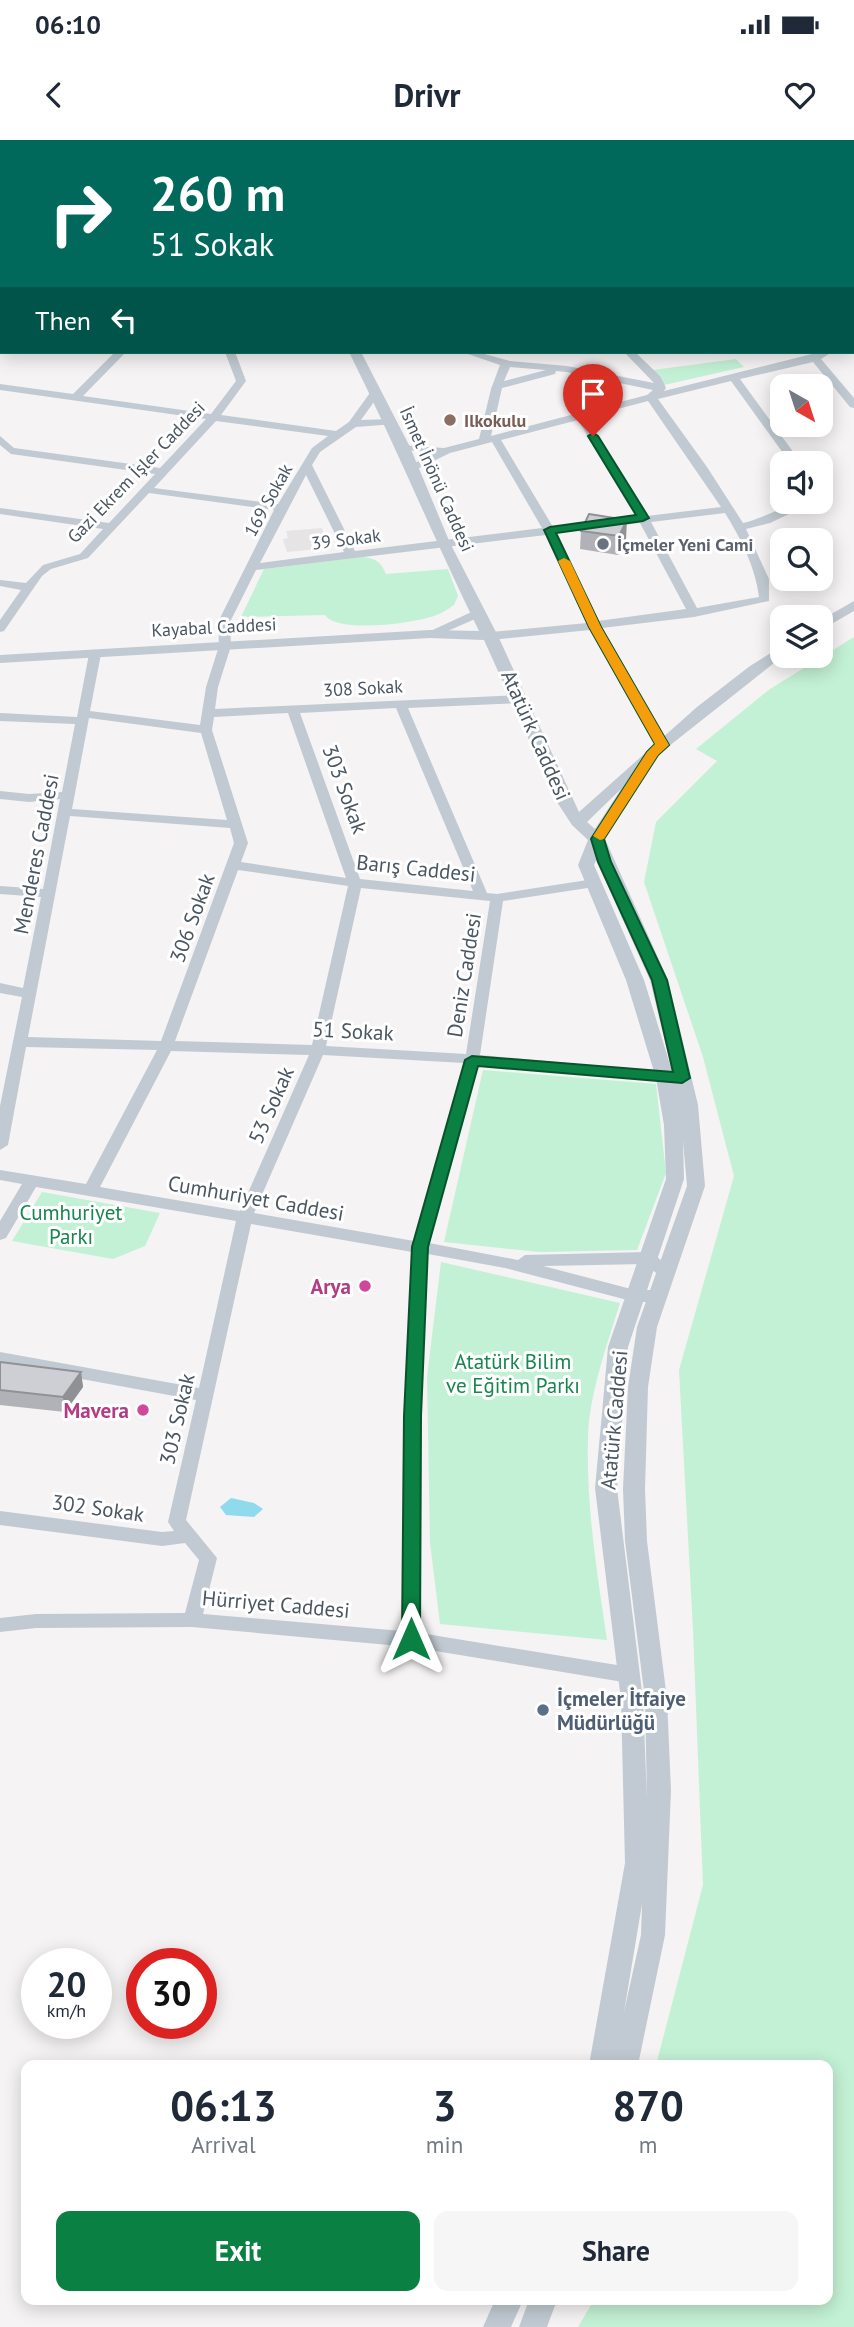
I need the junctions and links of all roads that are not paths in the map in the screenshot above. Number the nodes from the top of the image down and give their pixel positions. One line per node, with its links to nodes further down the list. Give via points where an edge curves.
1 (119, 354): 15 (street)
2 (231, 354): 18 (street, Gazi Ekrem İşler Caddesi, via 241,381)
3 (356, 354): 13 (street, İsmet İnönü Caddesi)
4 (474, 354): 8 (street)
5 (631, 354): 14 (street, via 657,379)
6 (818, 354): 10 (street)
7 (823, 354): 16 (street)
8 (506, 363): 9 (street); 11 (street)
9 (563, 369): 11 (street); 14 (street)
10 (732, 376): 14 (street); 26 (street)
11 (497, 386): 23 (street)
12 (0, 387): 15 (street)
13 (376, 392): 19 (street, İsmet İnönü Caddesi); 20 (street, 169 Sokak)
14 (656, 392): 17 (street); 32 (street)
15 (76, 397): 18 (street)
16 (854, 405)
17 (581, 416): 23 (street); 35 (street)
18 (213, 418): 21 (street); 29 (street, Gazi Ekrem İşler Caddesi)
19 (391, 422): 20 (street); 24 (street, İsmet İnönü Caddesi)
20 (353, 424): 21 (street, 169 Sokak)
21 (334, 434): 27 (street, 169 Sokak)
22 (0, 439): 29 (street, via 11,451)
23 (490, 441): 25 (street); 38 (street)
24 (403, 447): 25 (street); 28 (street, İsmet İnönü Caddesi)
25 (446, 451): 28 (street)
26 (787, 451)
27 (307, 464): 31 (street, 169 Sokak); 40 (street)
28 (411, 468): 39 (street, İsmet İnönü Caddesi)
29 (164, 472): 30 (street, Gazi Ekrem İşler Caddesi)
30 (148, 490): 31 (street); 36 (street, Gazi Ekrem İşler Caddesi)
31 (281, 508): 41 (street, 169 Sokak)
32 (729, 509): 35 (street, 39 Sokak); 37 (street)
33 (0, 510): 36 (street)
34 (782, 514): 37 (street)
35 (643, 518): 38 (street, 39 Sokak); 45 (street)
36 (112, 527): 43 (street, Gazi Ekrem İşler Caddesi, via 84,556 47,567)
37 (739, 527): 45 (street, via 767,585 765,599)
38 (550, 530): 39 (street, 39 Sokak); 48 (street)
39 (443, 542): 40 (street, 39 Sokak); 47 (street, İsmet İnönü Caddesi)
40 (352, 556): 41 (street, 39 Sokak)
41 (251, 567): 51 (street, 169 Sokak, via 224,622)
42 (0, 583): 43 (street)
43 (28, 587): 49 (street, Gazi Ekrem İşler Caddesi)
44 (854, 605): 46 (street)
45 (694, 613): 48 (street)
46 (833, 618)
47 (484, 624): 48 (street); 50 (street, Kayabal Caddesi); 50 (street); 55 (street, Atatürk Caddesi)
48 (595, 627): 62 (street)
49 (0, 628)
50 (430, 634): 51 (street, Kayabal Caddesi)
51 (225, 646): 52 (street, Kayabal Caddesi); 58 (street, 306 Sokak)
52 (95, 654): 53 (street, Kayabal Caddesi); 60 (street, Menderes Caddesi)
53 (0, 659)
54 (770, 659): 62 (street)
55 (520, 699): 56 (street, 308 Sokak); 65 (street, Atatürk Caddesi)
56 (400, 703): 57 (street, 308 Sokak); 73 (street, Deniz Caddesi)
57 (293, 710): 58 (street, 308 Sokak); 69 (street, 303 Sokak)
58 (209, 713): 61 (street, 306 Sokak)
59 (0, 716): 60 (street)
60 (83, 718): 61 (street); 64 (street, Menderes Caddesi)
61 (206, 730): 66 (street, 306 Sokak)
62 (658, 749): 65 (street); 67 (street, Atatürk Caddesi)
63 (0, 795): 64 (street, via 29,797 48,805)
64 (67, 804): 66 (street); 72 (street, Menderes Caddesi)
65 (578, 822): 67 (street, Atatürk Caddesi)
66 (236, 825): 68 (street, 306 Sokak, via 241,842)
67 (597, 839): 70 (street, Atatürk Caddesi, via 586,864); 80 (street, Atatürk Caddesi, via 659,980)
68 (234, 865): 69 (street, Barış Caddesi); 77 (street, 306 Sokak)
69 (355, 883): 73 (street, Barış Caddesi); 78 (street, 53 Sokak)
70 (594, 883): 73 (street, Barış Caddesi); 80 (street, Atatürk Caddesi)
71 (0, 890): 72 (street)
72 (50, 894): 75 (street, Menderes Caddesi)
73 (490, 897): 79 (street, Deniz Caddesi)
74 (0, 988): 75 (street)
75 (31, 994): 76 (street, Menderes Caddesi)
76 (22, 1042): 77 (street, 51 Sokak); 81 (street, Menderes Caddesi)
77 (166, 1047): 78 (street, 51 Sokak); 84 (street, 306 Sokak)
78 (318, 1050): 79 (street, 51 Sokak); 85 (street, 53 Sokak)
79 (472, 1060): 80 (street, 51 Sokak); 87 (street, Deniz Caddesi)
80 (674, 1078): 88 (street, Atatürk Caddesi, via 676,1180); 90 (street, Atatürk Caddesi, via 689,1105 696,1186)
81 (0, 1145)
82 (0, 1175): 83 (street, Cumhuriyet Caddesi)
83 (32, 1181): 84 (street, Cumhuriyet Caddesi); 86 (street)
84 (90, 1191): 85 (street, Cumhuriyet Caddesi)
85 (245, 1217): 87 (street, Cumhuriyet Caddesi); 94 (street, 303 Sokak)
86 (0, 1234)
87 (420, 1247): 89 (street, Cumhuriyet Caddesi); 99 (street, Deniz Caddesi, via 412,1416)
88 (648, 1258): 89 (street, Cumhuriyet Caddesi); 90 (street); 91 (street, Atatürk Caddesi)
89 (506, 1262): 91 (street, Cumhuriyet Caddesi)
90 (667, 1273): 92 (street, Atatürk Caddesi)
91 (635, 1296): 92 (street, Cumhuriyet Caddesi); 100 (street, Atatürk Caddesi, via 618,1347 606,1488)
92 (658, 1296): 102 (street, Atatürk Caddesi, via 647,1327 638,1387 634,1489 656,1699 659,1790 653,1935)
93 (0, 1358): 94 (street)
94 (205, 1395): 96 (street, 303 Sokak, via 177,1522)
95 (0, 1518): 96 (street, 302 Sokak, via 162,1539)
96 (190, 1536): 97 (street, 303 Sokak, via 208,1558)
97 (192, 1620): 98 (street, Hürriyet Caddesi); 99 (street, Hürriyet Caddesi)
98 (0, 1625)
99 (411, 1639): 100 (street, Hürriyet Caddesi)
100 (629, 1675): 101 (street, Atatürk Caddesi, via 638,1863)
101 (603, 2060)
102 (626, 2060)
103 (507, 2305): 105 (street)
104 (541, 2305): 106 (street)
105 (497, 2327)
106 (533, 2327)

